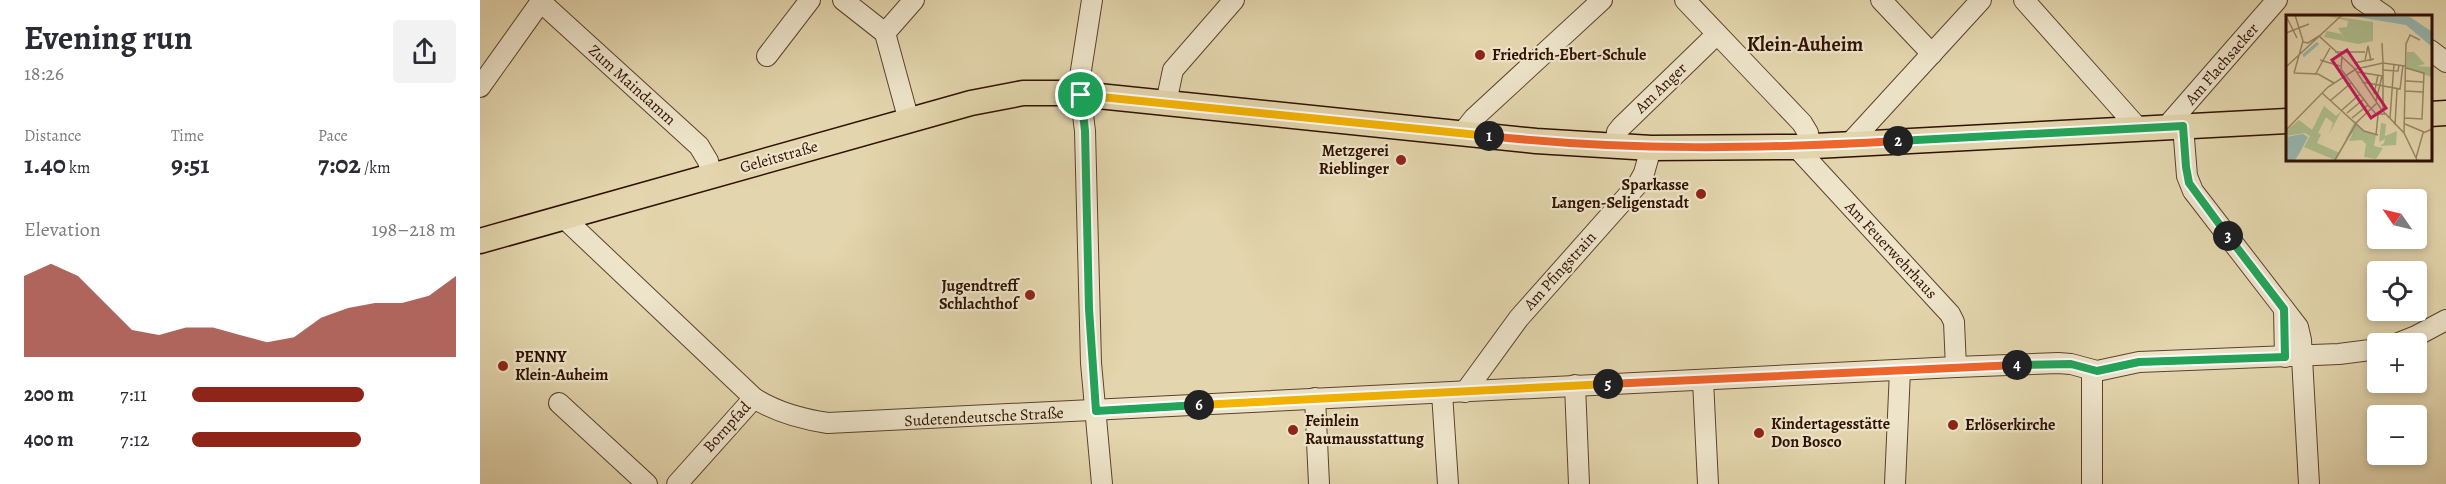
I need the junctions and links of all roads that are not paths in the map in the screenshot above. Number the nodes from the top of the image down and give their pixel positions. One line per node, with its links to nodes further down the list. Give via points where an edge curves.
1 (810, 0): 18 (street)
2 (843, 0): 15 (street)
3 (914, 0): 15 (street)
4 (1092, 0): 20 (street, via 1079,83)
5 (1234, 0): 21 (street, via 1173,70)
6 (1602, 0): 28 (street)
7 (1685, 0): 16 (street, Am Feuerwehrhaus)
8 (1881, 0): 17 (street)
9 (1981, 0): 17 (street)
10 (2024, 0): 27 (street)
11 (2277, 0): 26 (street, Am Flachsacker)
12 (2362, 0): 14 (street)
13 (541, 1): 19 (street); 33 (street, Zum Maindamm, via 699,146)
14 (2384, 15)
15 (885, 33): 24 (street)
16 (1717, 34): 30 (street, Am Anger, via 1621,127); 31 (street, Am Feuerwehrhaus, via 1802,123 1808,133)
17 (1932, 54): 29 (street)
18 (767, 56)
19 (480, 87)
20 (1081, 95): 21 (main road, Geleitstraße); 24 (main road, Geleitstraße, via 1023,93); 50 (street)
21 (1166, 103): 28 (main road, Geleitstraße)
22 (2446, 113): 23 (main road)
23 (2431, 114)
24 (909, 121): 33 (main road, Geleitstraße)
25 (2286, 121): 26 (main road, Geleitstraße)
26 (2175, 126): 27 (main road, Geleitstraße); 39 (street, via 2189,183 2298,327 2301,340)
27 (2139, 129): 29 (main road, Geleitstraße)
28 (1462, 133): 30 (main road, Geleitstraße)
29 (1849, 144): 31 (main road, Geleitstraße)
30 (1615, 147): 32 (main road, Geleitstraße)
31 (1803, 147): 32 (main road, Geleitstraße); 40 (street, Am Feuerwehrhaus, via 1950,314 1954,322)
32 (1651, 148): 45 (street, Am Pfingstrain, via 1638,184 1518,318)
33 (712, 176): 34 (main road, Geleitstraße)
34 (564, 218): 35 (main road, Geleitstraße); 47 (street, Sudetendeutsche Straße)
35 (480, 242)
36 (2446, 320): 37 (street)
37 (2419, 333)
38 (2367, 350): 39 (street, Sudetendeutsche Straße)
39 (2293, 356): 42 (street, Sudetendeutsche Straße, via 2139,362); 60 (street)
40 (1956, 367): 41 (street, Sudetendeutsche Straße); 42 (street, Sudetendeutsche Straße, via 2058,363)
41 (1900, 370): 43 (street, Sudetendeutsche Straße); 58 (street)
42 (2092, 371): 59 (street)
43 (1703, 380): 44 (street, Sudetendeutsche Straße); 57 (street)
44 (1575, 385): 45 (street, Sudetendeutsche Straße); 56 (street)
45 (1465, 392): 46 (street, Sudetendeutsche Straße)
46 (1442, 393): 48 (street, Sudetendeutsche Straße); 55 (street)
47 (754, 398): 50 (street, Sudetendeutsche Straße, via 786,414 828,423); 52 (street, Bornpfad)
48 (1316, 398): 50 (street, Sudetendeutsche Straße); 54 (street)
49 (559, 402): 51 (street)
50 (1096, 411): 53 (street)
51 (647, 484)
52 (677, 484)
53 (1102, 484)
54 (1319, 484)
55 (1448, 484)
56 (1579, 484)
57 (1708, 484)
58 (1895, 484)
59 (2092, 484)
60 (2308, 484)

